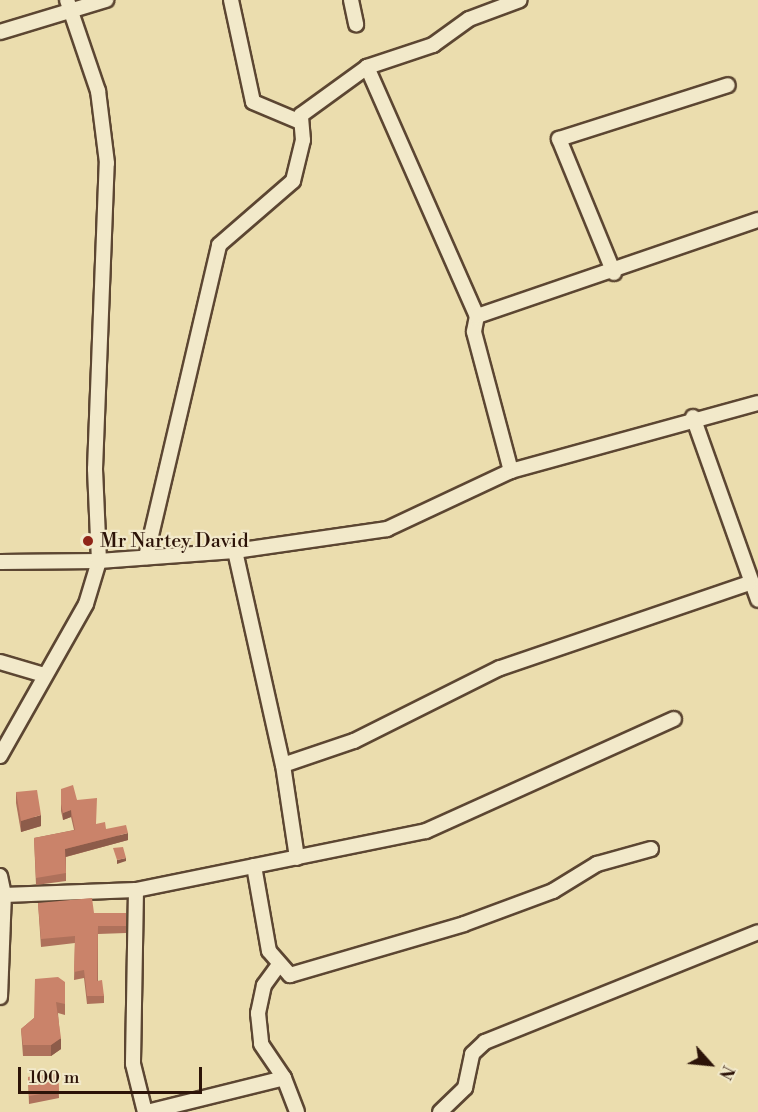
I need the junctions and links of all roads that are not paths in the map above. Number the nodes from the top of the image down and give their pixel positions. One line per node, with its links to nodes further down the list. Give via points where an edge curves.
1 (106, 0): 5 (street)
2 (231, 0): 10 (street, via 253,102)
3 (351, 0): 6 (street)
4 (520, 0): 8 (street, via 469,19 434,45)
5 (69, 7): 7 (street); 19 (street, via 98,91 107,163 96,470)
6 (356, 24)
7 (0, 32)
8 (367, 68): 10 (street); 13 (street)
9 (728, 85): 12 (street, via 559,139)
10 (298, 121): 18 (street, via 303,140 293,181 219,245)
11 (758, 220): 12 (street)
12 (614, 273): 13 (street)
13 (477, 316): 16 (street, via 474,332)
14 (758, 403): 15 (street)
15 (693, 417): 16 (street); 21 (street)
16 (511, 471): 17 (street, via 387,529)
17 (235, 551): 18 (street); 27 (street)
18 (146, 557): 19 (street)
19 (99, 561): 20 (street); 24 (street, via 86,604)
20 (0, 562)
21 (750, 583): 22 (street); 27 (street, via 500,668 354,741)
22 (758, 600)
23 (0, 662): 24 (street)
24 (44, 675): 26 (street)
25 (674, 719): 29 (street, via 426,831)
26 (0, 756)
27 (283, 765): 29 (street)
28 (651, 849): 35 (street, via 597,864 541,896 388,950 299,974)
29 (297, 858): 30 (street)
30 (254, 866): 32 (street); 35 (street, via 261,921)
31 (0, 876): 33 (street)
32 (136, 890): 33 (street); 38 (street, via 133,1064)
33 (4, 895): 36 (street)
34 (758, 932): 40 (street, via 485,1042 472,1054 465,1088)
35 (278, 966): 37 (street, via 264,985 258,1013 261,1044)
36 (0, 997)
37 (284, 1078): 38 (street); 39 (street)
38 (146, 1112)
39 (297, 1112)
40 (440, 1112)

